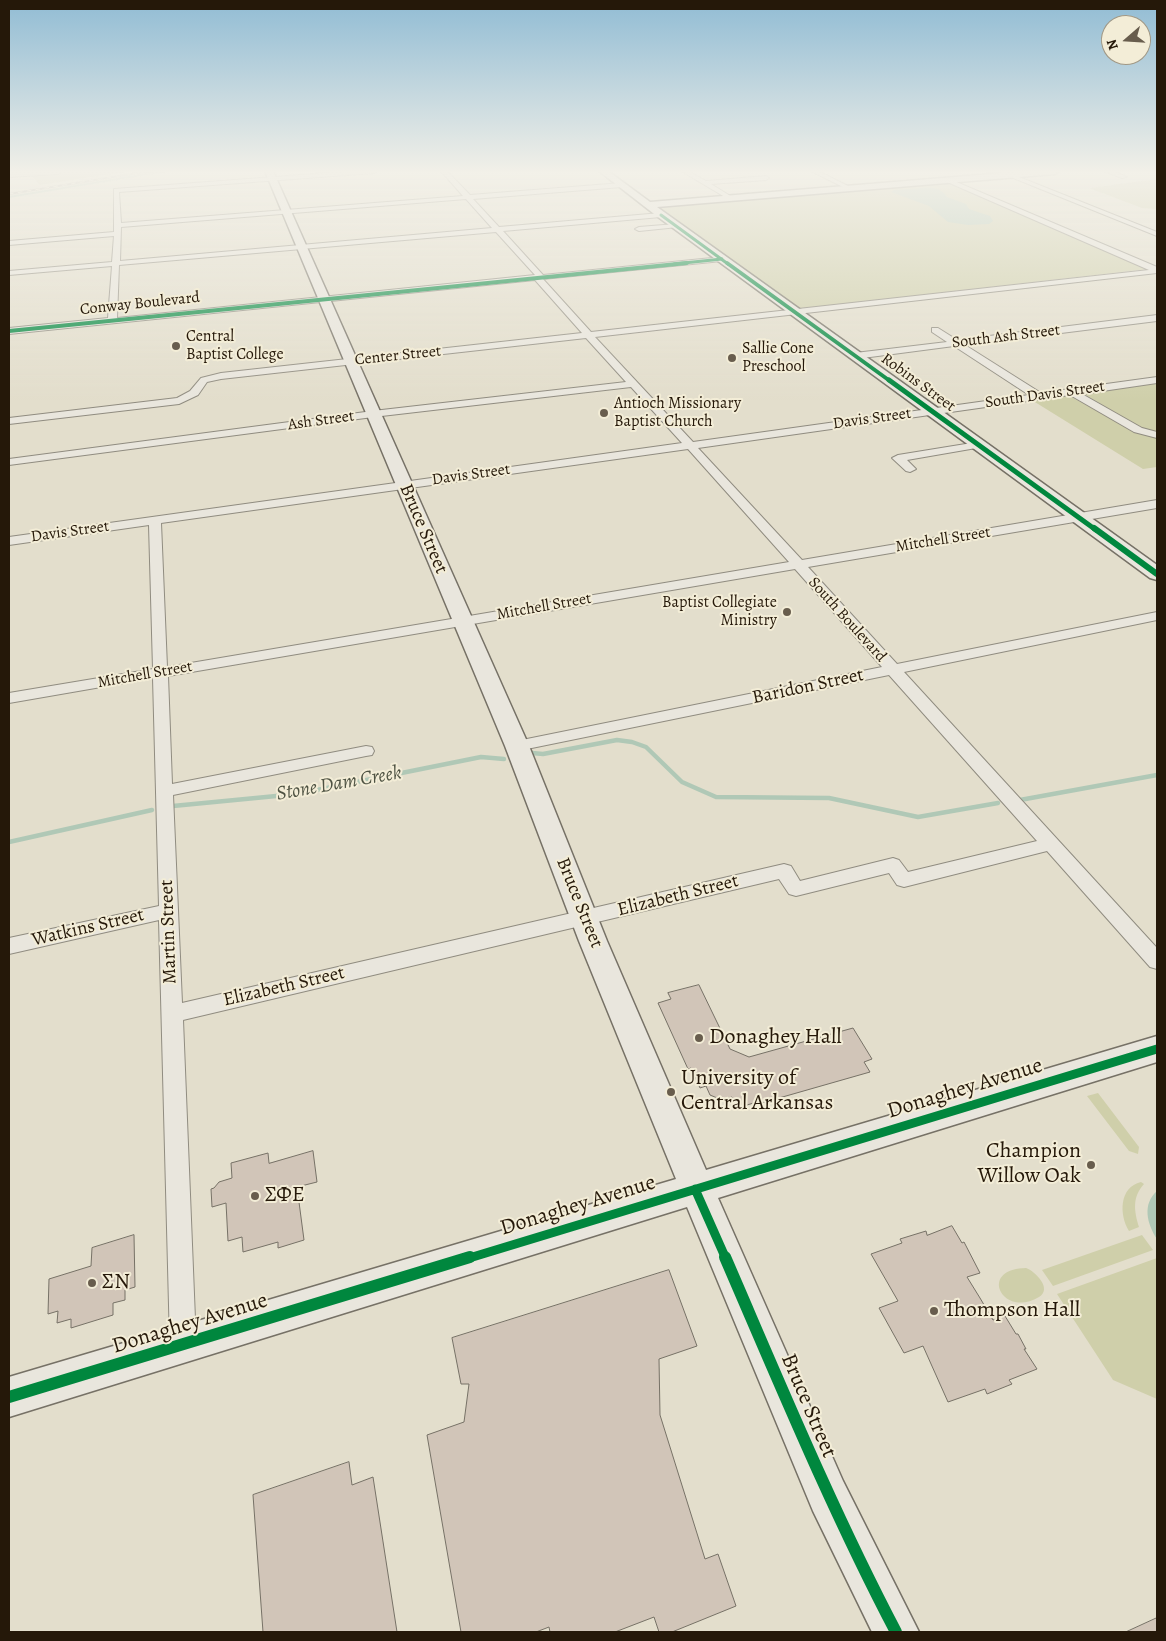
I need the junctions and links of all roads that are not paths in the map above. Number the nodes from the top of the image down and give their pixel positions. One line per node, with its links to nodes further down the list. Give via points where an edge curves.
1 (301, 247): 12 (street, Bruce Street)
2 (116, 248): 8 (street)
3 (294, 248): 8 (street)
4 (515, 248): 11 (street, South Boulevard)
5 (706, 248): 7 (street, Robins Street)
6 (1103, 248): 9 (street)
7 (722, 259): 11 (street, Conway Boulevard); 13 (street, Robins Street)
8 (116, 263): 10 (street); 15 (street)
9 (1157, 271): 13 (street, Center Street)
10 (9, 273)
11 (539, 278): 12 (street, Conway Boulevard); 18 (street, South Boulevard)
12 (324, 299): 15 (street, Conway Boulevard); 21 (street, Bruce Street)
13 (795, 311): 18 (street, Center Street); 20 (street, Robins Street)
14 (1157, 318): 19 (street, South Ash Street)
15 (112, 320): 17 (street, Conway Boulevard)
16 (935, 330): 19 (street)
17 (9, 331)
18 (588, 335): 21 (street, Center Street); 23 (street, South Boulevard)
19 (956, 343): 20 (street, South Ash Street); 25 (street)
20 (855, 356): 26 (street, Robins Street)
21 (350, 361): 27 (street, Bruce Street); 28 (street, Center Street, via 212,377 204,380 194,394 179,400)
22 (1157, 380): 24 (street, South Davis Street)
23 (633, 384): 27 (street, Ash Street); 30 (street, South Boulevard)
24 (1072, 392): 25 (street, South Davis Street); 29 (street, via 1138,430)
25 (1038, 396): 26 (street, South Davis Street)
26 (933, 411): 30 (street, Davis Street); 31 (street, Robins Street)
27 (373, 414): 32 (street, Ash Street); 34 (street, Bruce Street)
28 (9, 421)
29 (1156, 435)
30 (690, 444): 34 (street, Davis Street); 39 (street, South Boulevard)
31 (978, 445): 33 (street, via 898,458); 36 (street, Robins Street)
32 (9, 462)
33 (910, 469)
34 (404, 485): 37 (street, Davis Street); 42 (street, Bruce Street)
35 (1157, 504): 36 (street, Mitchell Street)
36 (1079, 518): 39 (street, Mitchell Street); 40 (street, Robins Street)
37 (155, 520): 38 (street, Davis Street); 44 (street, Martin Street)
38 (9, 540)
39 (797, 564): 42 (street, Mitchell Street); 43 (street, South Boulevard)
40 (1157, 574)
41 (1157, 616): 43 (street, Baridon Street)
42 (462, 621): 44 (street, Mitchell Street); 46 (street, Bruce Street)
43 (892, 670): 46 (street, Baridon Street); 49 (street, South Boulevard)
44 (161, 672): 45 (street, Mitchell Street); 48 (street, Martin Street)
45 (9, 698)
46 (517, 746): 51 (street, Bruce Street)
47 (366, 751): 48 (street)
48 (164, 791): 50 (street, Martin Street)
49 (1050, 844): 51 (street, Elizabeth Street, via 904,880 893,865 796,889 784,871); 53 (street, South Boulevard)
50 (168, 911): 52 (street, Watkins Street); 54 (street, Martin Street)
51 (585, 918): 54 (street, Elizabeth Street); 56 (street, Bruce Street)
52 (9, 946)
53 (1157, 961)
54 (172, 1014): 57 (street, Martin Street)
55 (1157, 1049): 56 (street, Donaghey Avenue)
56 (695, 1189): 57 (street, Donaghey Avenue); 59 (street, Bruce Street, via 833,1508)
57 (183, 1344): 58 (street, Donaghey Avenue)
58 (9, 1397)
59 (896, 1632)

